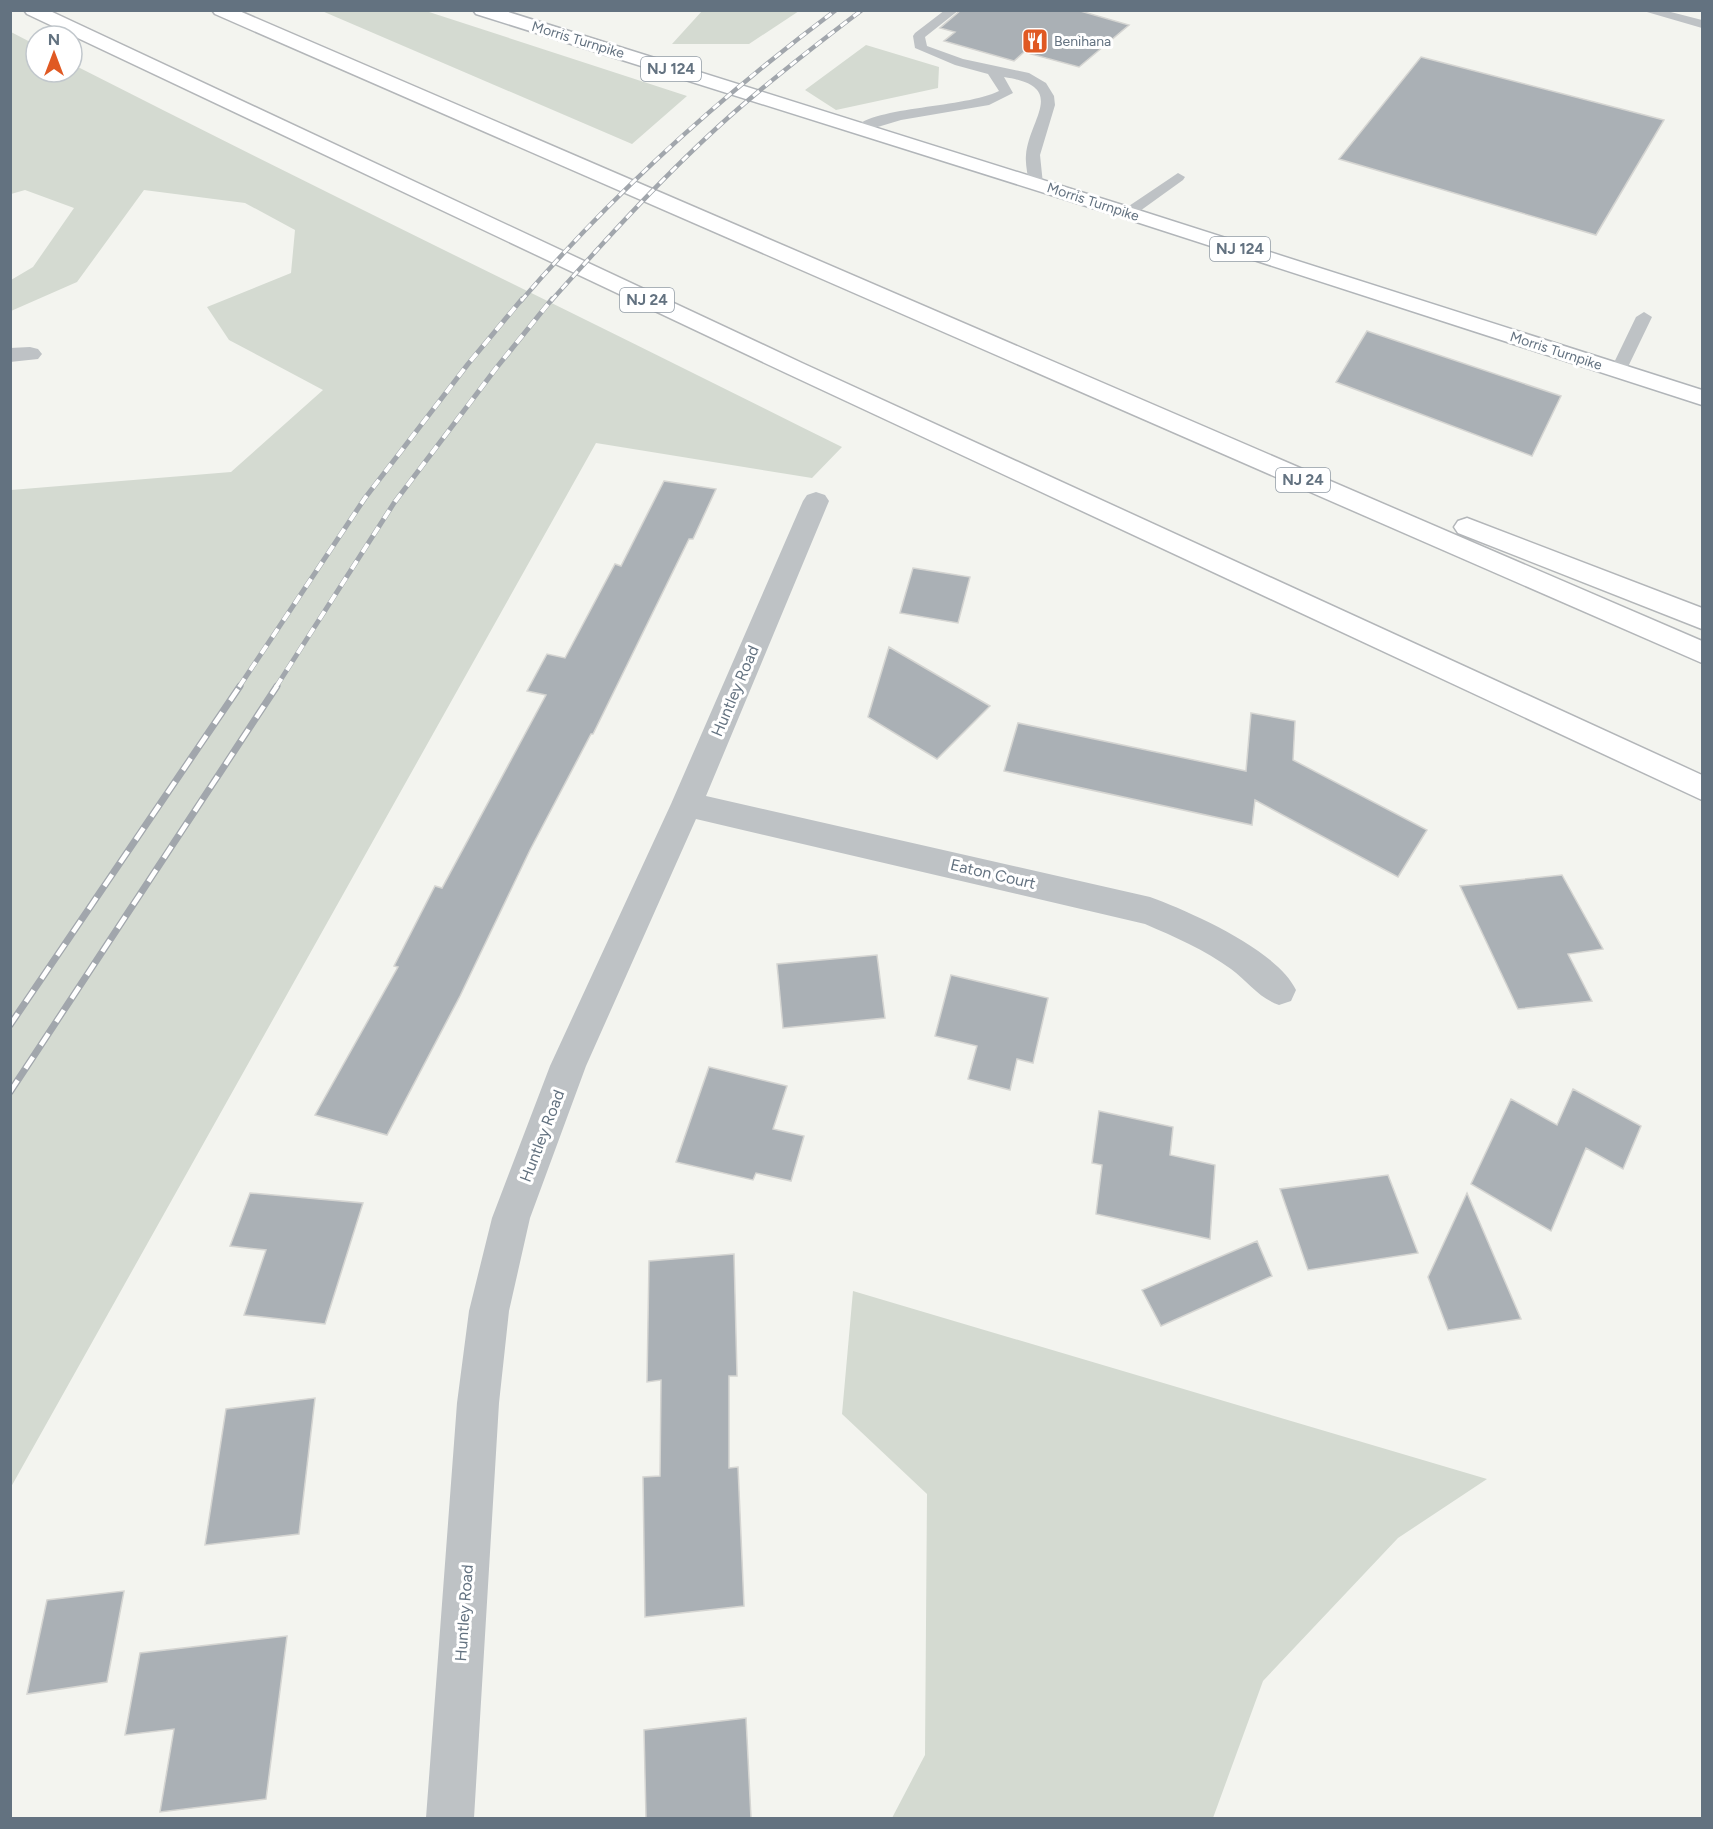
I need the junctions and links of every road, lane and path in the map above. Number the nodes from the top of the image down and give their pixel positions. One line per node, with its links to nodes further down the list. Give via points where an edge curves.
1 (33, 10): 19 (main road, NJ 24)
2 (221, 10): 12 (main road, NJ 24)
3 (482, 10): 8 (main road, Morris Turnpike / NJ 124)
4 (953, 10): 7 (lane, via 919,36 921,48)
5 (1646, 10): 6 (lane)
6 (1702, 24)
7 (993, 71): 8 (lane, via 1006,93 991,101 902,115); 10 (lane, via 1024,76 1041,86 1047,96 1048,105 1033,154)
8 (861, 128): 10 (main road, Morris Turnpike / NJ 124)
9 (1178, 177): 11 (lane)
10 (1036, 184): 11 (main road, Morris Turnpike / NJ 124)
11 (1128, 213): 14 (main road, Morris Turnpike / NJ 124)
12 (903, 307): 17 (main road); 18 (main road, NJ 24)
13 (1644, 317): 14 (lane)
14 (1618, 371): 15 (main road, Morris Turnpike / NJ 124)
15 (1702, 398)
16 (816, 501): 20 (street, Huntley Road)
17 (1702, 619)
18 (1702, 653)
19 (1702, 788)
20 (687, 804): 21 (street, Eaton Court, via 1150,911 1200,932 1243,959); 22 (street, Huntley Road, via 568,1066 511,1218 489,1311 478,1403)
21 (1278, 990)
22 (450, 1818)

